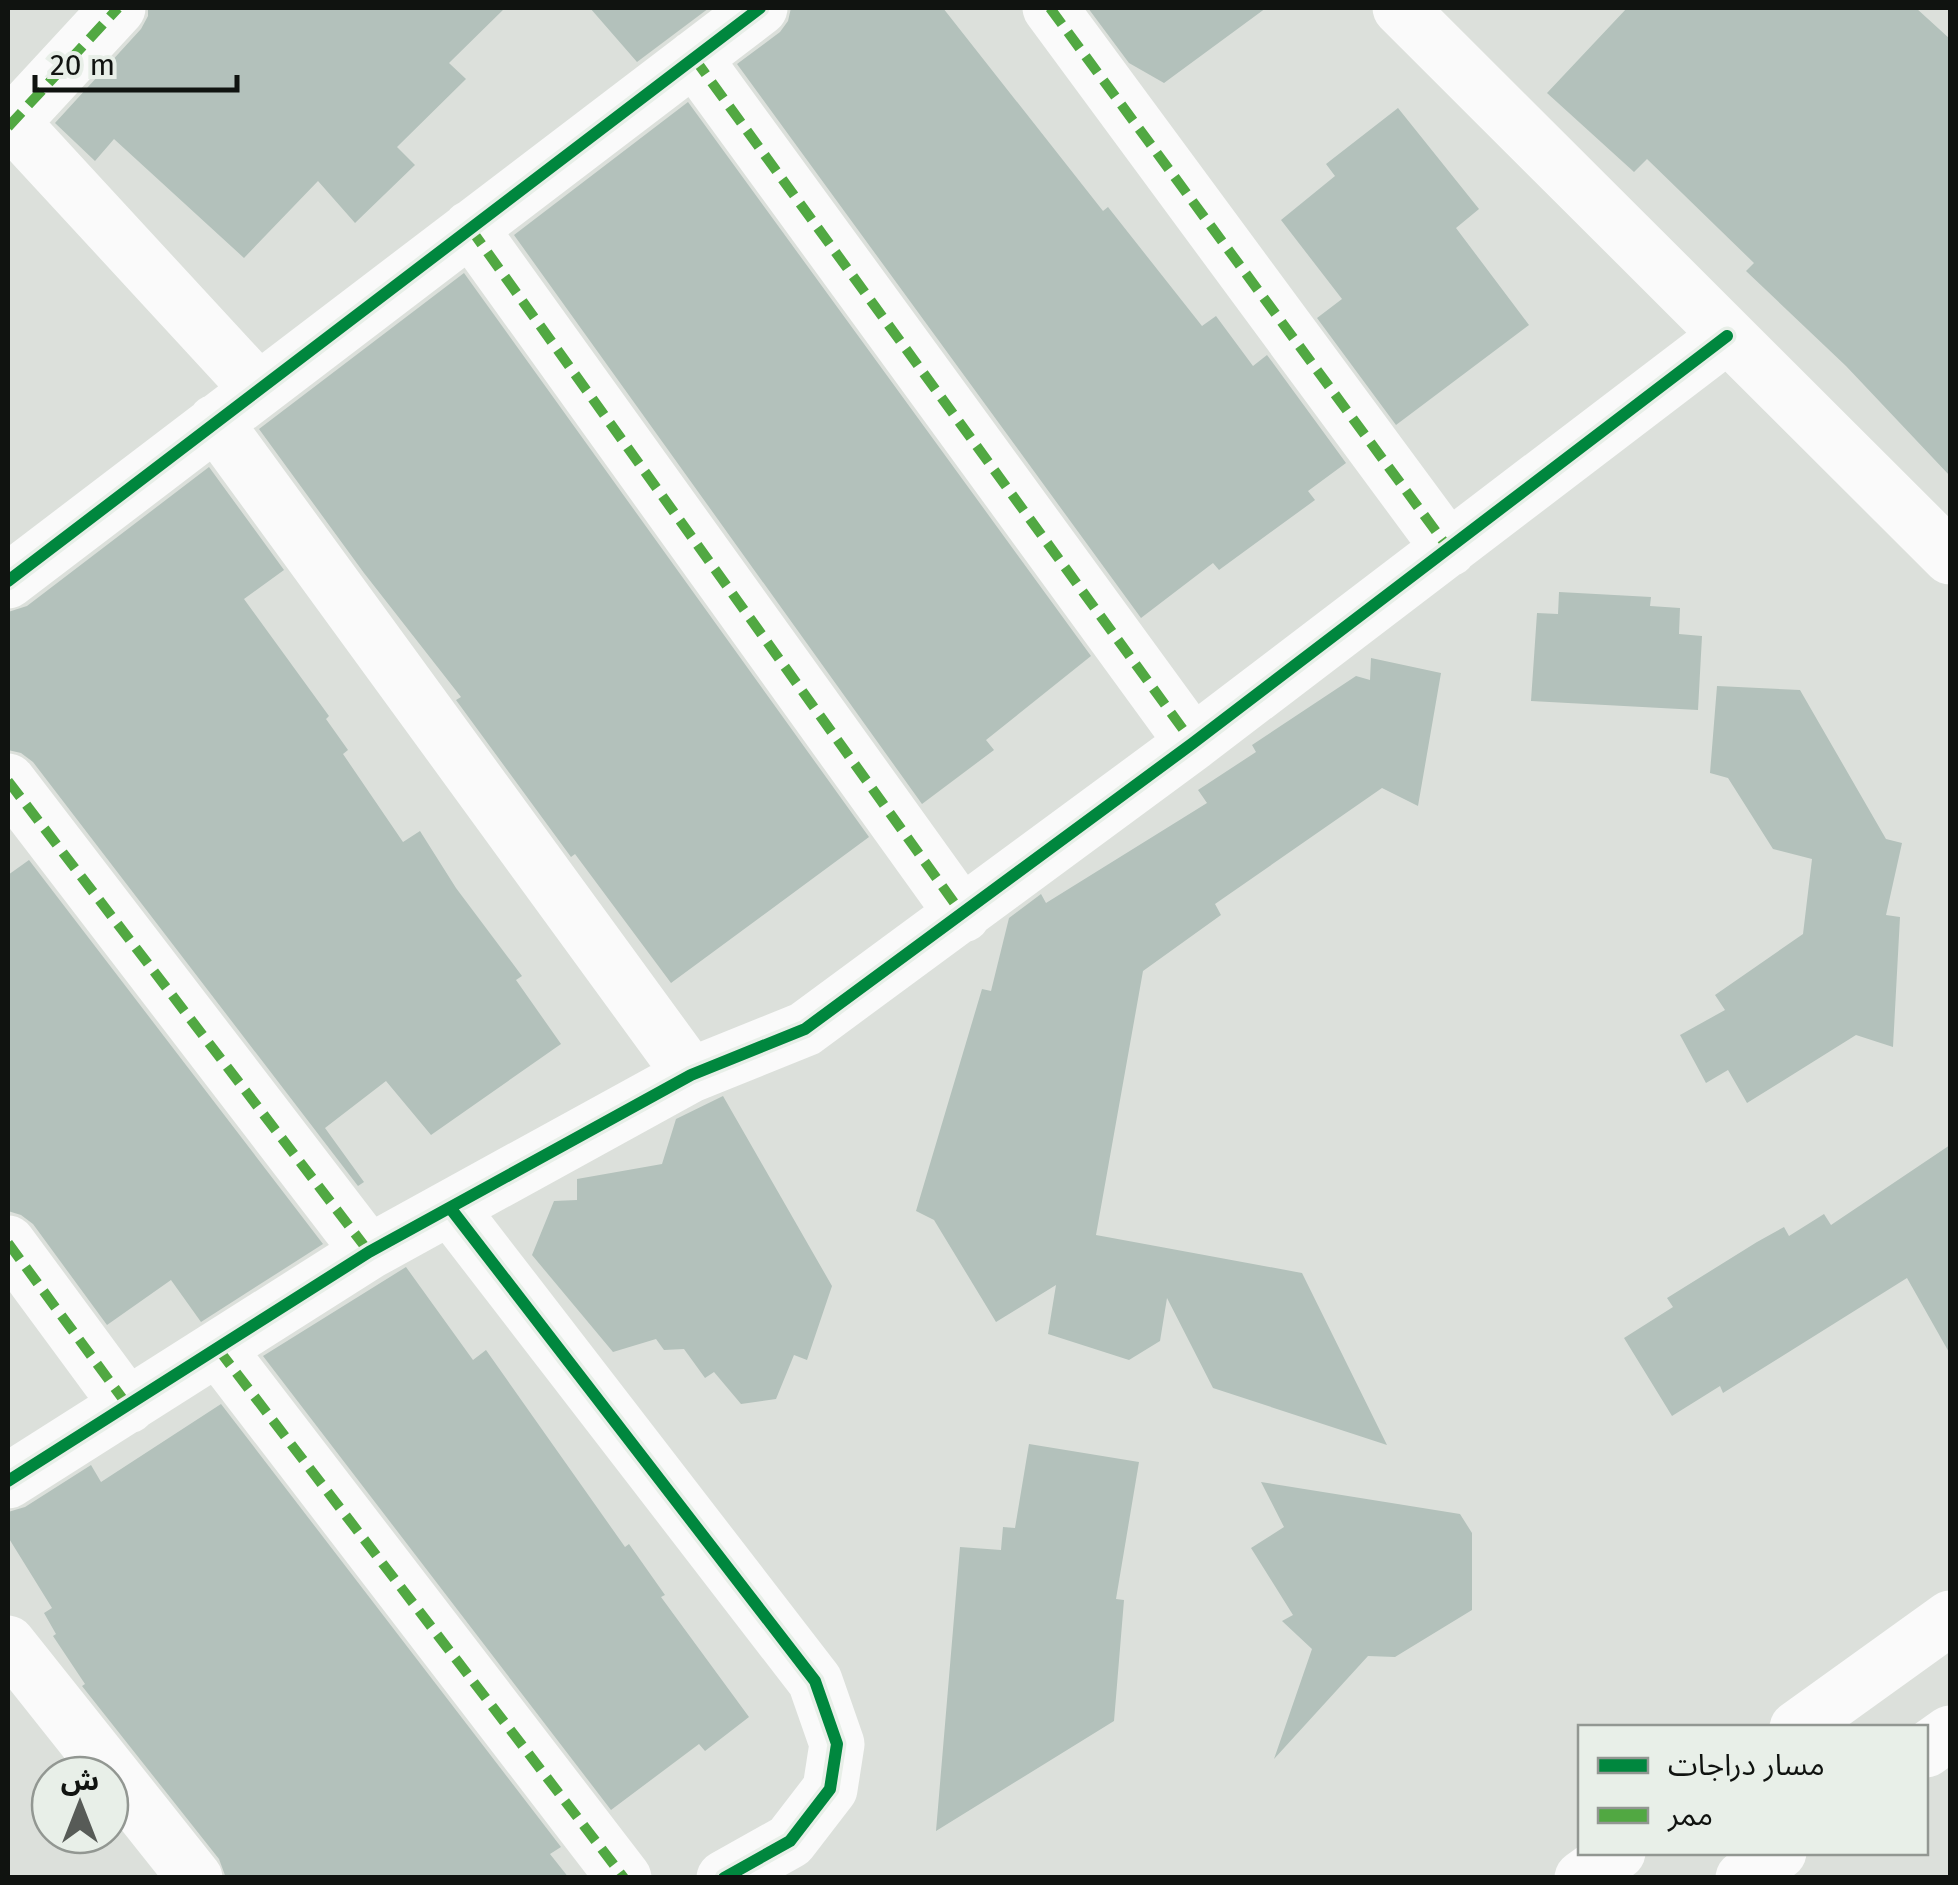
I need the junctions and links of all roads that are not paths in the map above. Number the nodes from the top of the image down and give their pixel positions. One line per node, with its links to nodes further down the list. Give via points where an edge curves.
1 (118, 8): 6 (street)
2 (760, 8): 5 (street)
3 (1050, 8): 11 (street)
4 (1400, 8): 8 (street)
5 (694, 58): 7 (street); 14 (street)
6 (9, 122): 9 (street)
7 (470, 228): 9 (street); 16 (street)
8 (1727, 336): 11 (street); 12 (street)
9 (258, 388): 10 (street)
10 (214, 422): 13 (street); 17 (street)
11 (1449, 549): 14 (street)
12 (1950, 557)
13 (8, 581)
14 (1193, 743): 16 (street)
15 (8, 780): 20 (street)
16 (962, 914): 17 (street, via 805,1028)
17 (691, 1075): 18 (street)
18 (452, 1209): 20 (street); 34 (street, via 815,1681 837,1744 830,1789 790,1841)
19 (8, 1242): 22 (street)
20 (370, 1252): 21 (street)
21 (218, 1349): 22 (street); 33 (street)
22 (128, 1406): 23 (street)
23 (8, 1481)
24 (1950, 1618): 26 (street)
25 (8, 1643): 32 (street)
26 (1855, 1712): 27 (street)
27 (1808, 1725)
28 (1950, 1732): 29 (street)
29 (1928, 1748)
30 (1614, 1855): 35 (street)
31 (1774, 1855): 36 (street)
32 (195, 1878)
33 (624, 1878)
34 (724, 1878)
35 (1582, 1878)
36 (1743, 1878)

